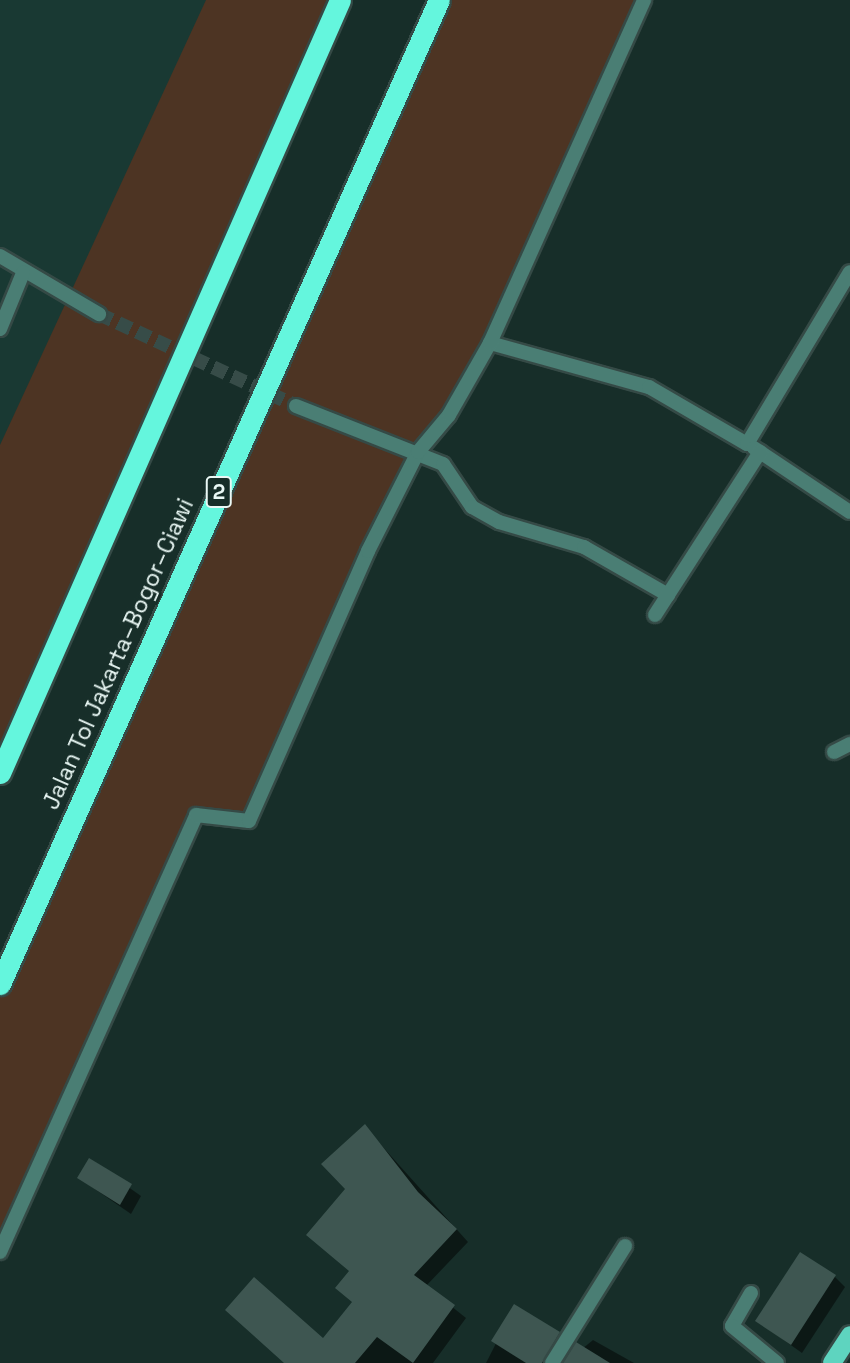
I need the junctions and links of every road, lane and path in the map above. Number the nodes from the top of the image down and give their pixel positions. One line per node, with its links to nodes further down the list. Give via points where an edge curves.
1 (340, 0): 19 (highway)
2 (439, 0): 20 (highway, Jalan Tol Jakarta–Bogor–Ciawi / 2)
3 (644, 0): 9 (street)
4 (0, 256): 6 (street)
5 (850, 272): 11 (street)
6 (23, 273): 7 (street); 8 (street)
7 (99, 314)
8 (0, 329)
9 (490, 343): 11 (street, via 649,387); 12 (street, via 449,415)
10 (296, 406): 12 (street)
11 (747, 444): 13 (street)
12 (418, 452): 15 (street, via 443,464 472,507 584,547); 22 (street, via 249,821 196,815)
13 (760, 452): 14 (street); 15 (street)
14 (850, 512)
15 (668, 595): 16 (street)
16 (655, 615)
17 (850, 744): 18 (street)
18 (834, 752)
19 (0, 773)
20 (0, 984)
21 (625, 1246): 25 (street)
22 (0, 1252)
23 (751, 1293): 26 (street, via 734,1330)
24 (848, 1342): 27 (main road)
25 (552, 1363)
26 (777, 1363)
27 (832, 1363)

